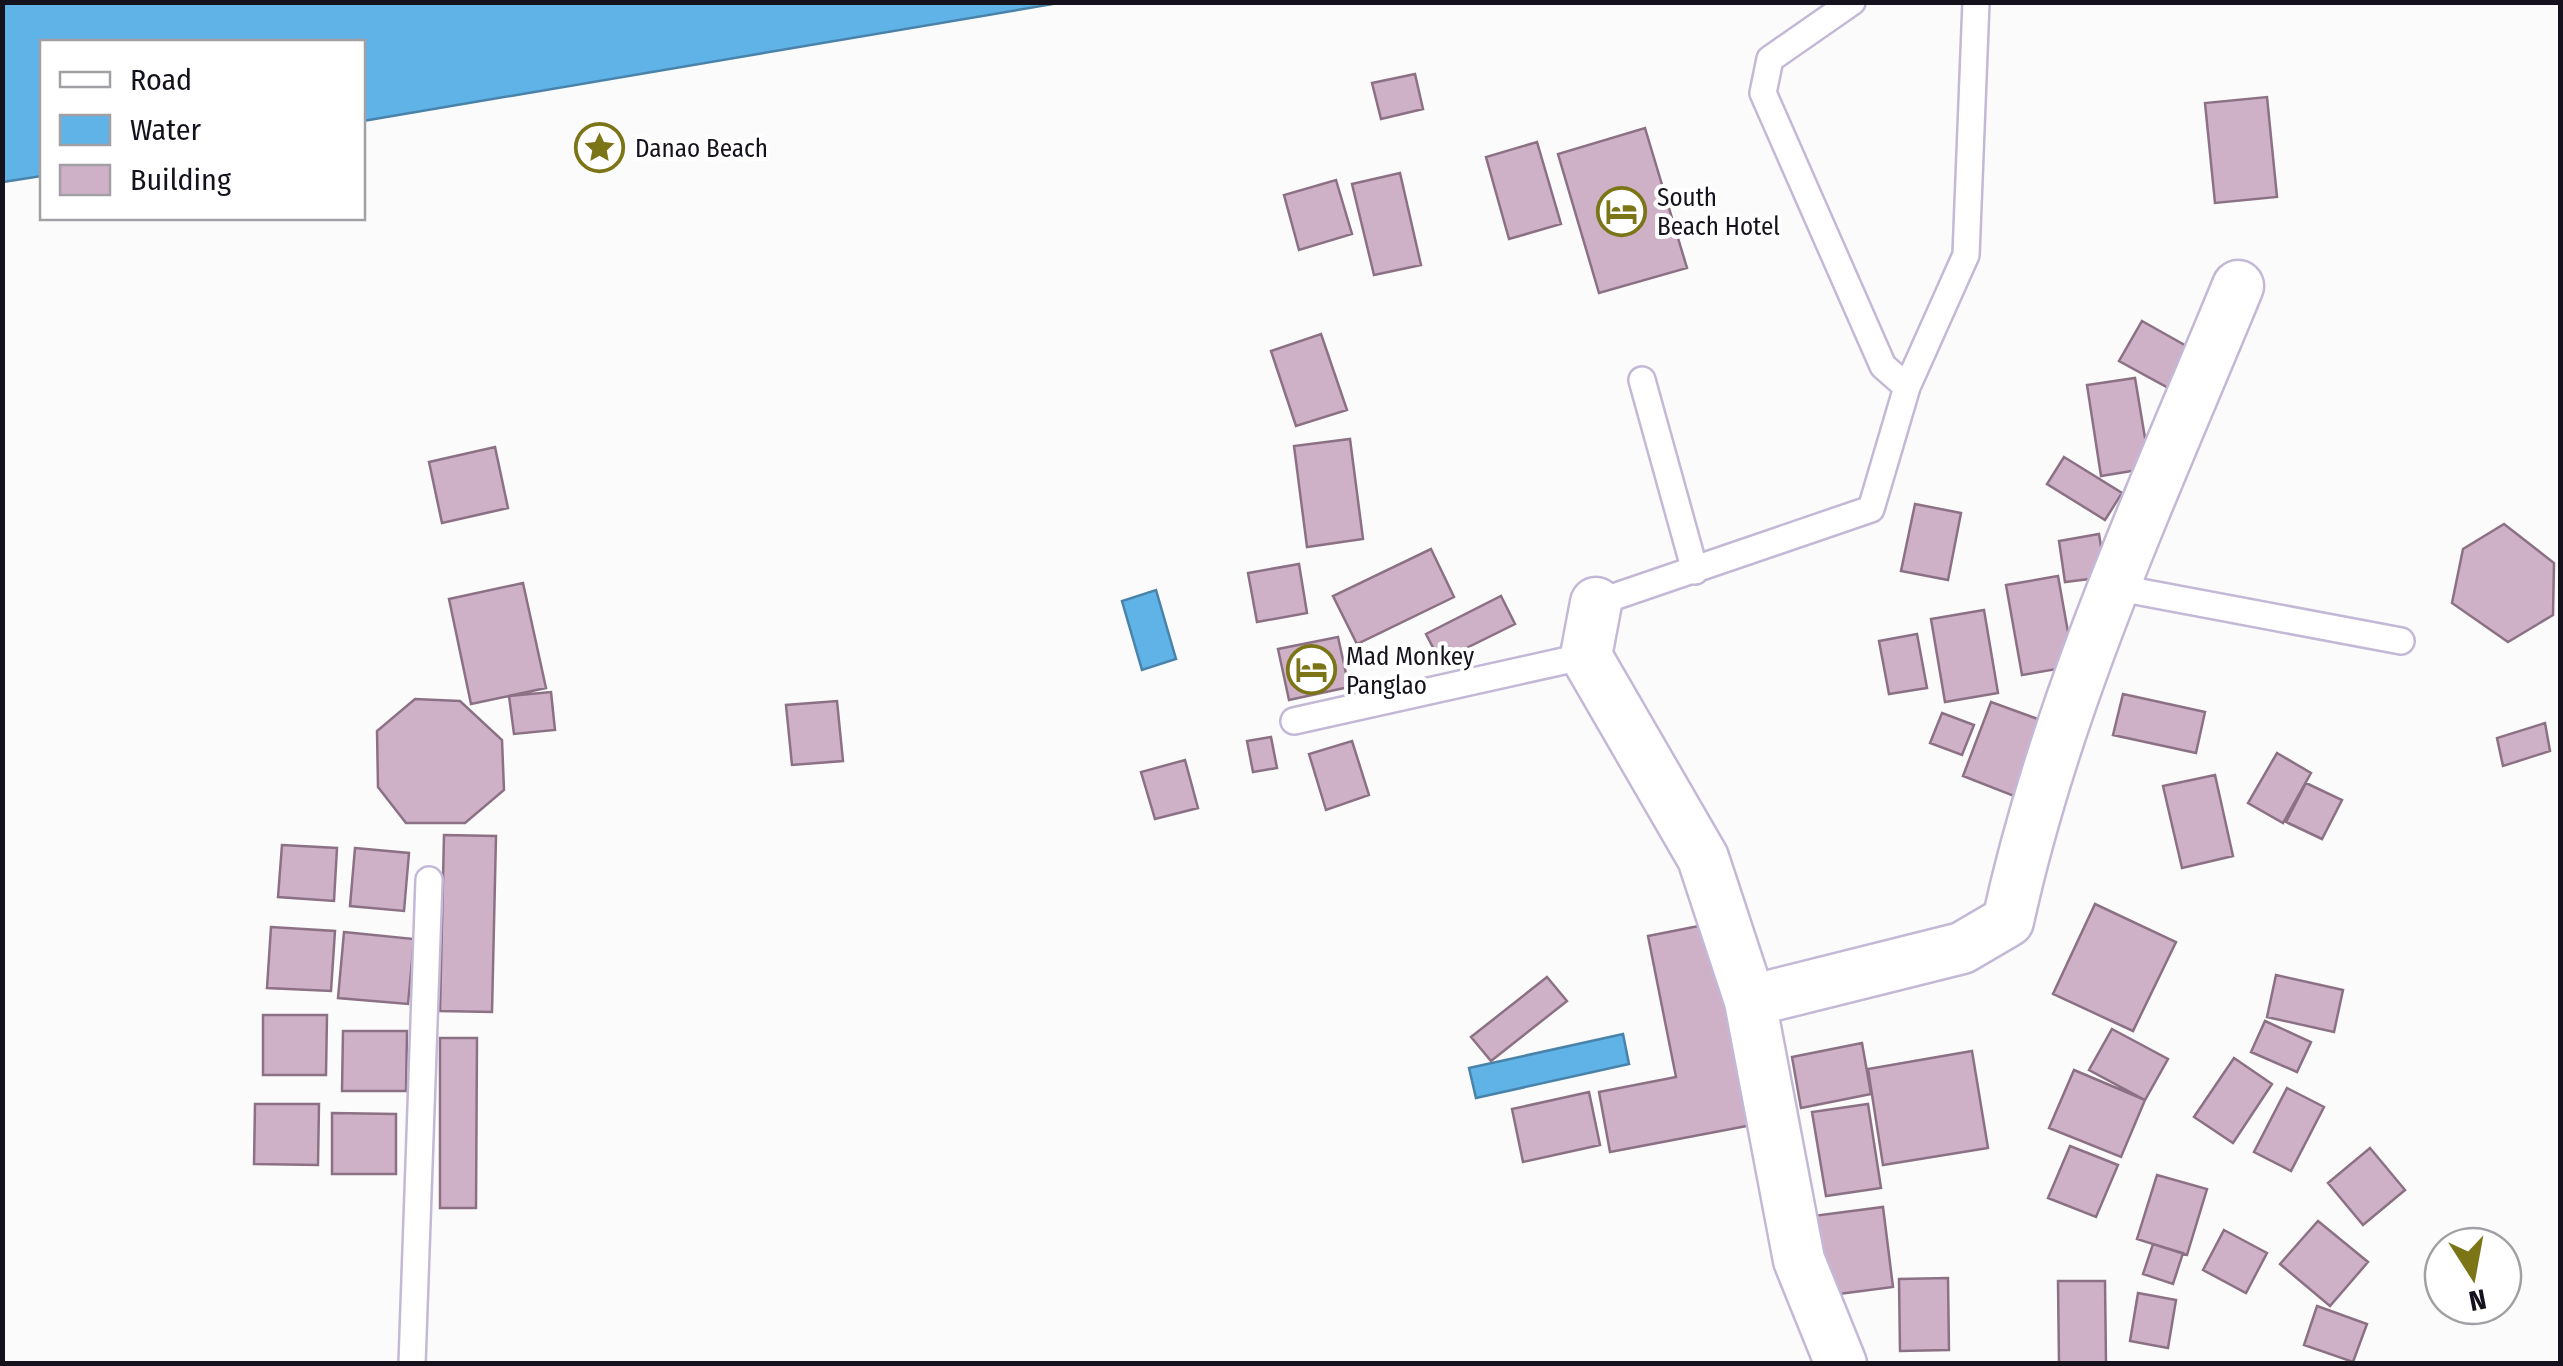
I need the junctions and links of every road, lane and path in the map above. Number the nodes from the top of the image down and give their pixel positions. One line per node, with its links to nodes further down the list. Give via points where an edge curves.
1 (1852, 2): 5 (lane, via 1770,60 1763,93 1883,366)
2 (1976, 2): 5 (lane, via 1966,255)
3 (2238, 286): 7 (street)
4 (1642, 380): 6 (lane)
5 (1907, 387): 6 (lane, via 1871,508)
6 (1695, 571): 8 (lane)
7 (2114, 587): 9 (lane); 13 (street, via 2030,819 2008,920 1962,948)
8 (1596, 604): 10 (street)
9 (2401, 641)
10 (1586, 656): 11 (lane); 13 (street, via 1704,858)
11 (1294, 722)
12 (429, 880): 14 (lane)
13 (1750, 1001): 15 (street, via 1798,1260)
14 (412, 1364)
15 (1841, 1364)

